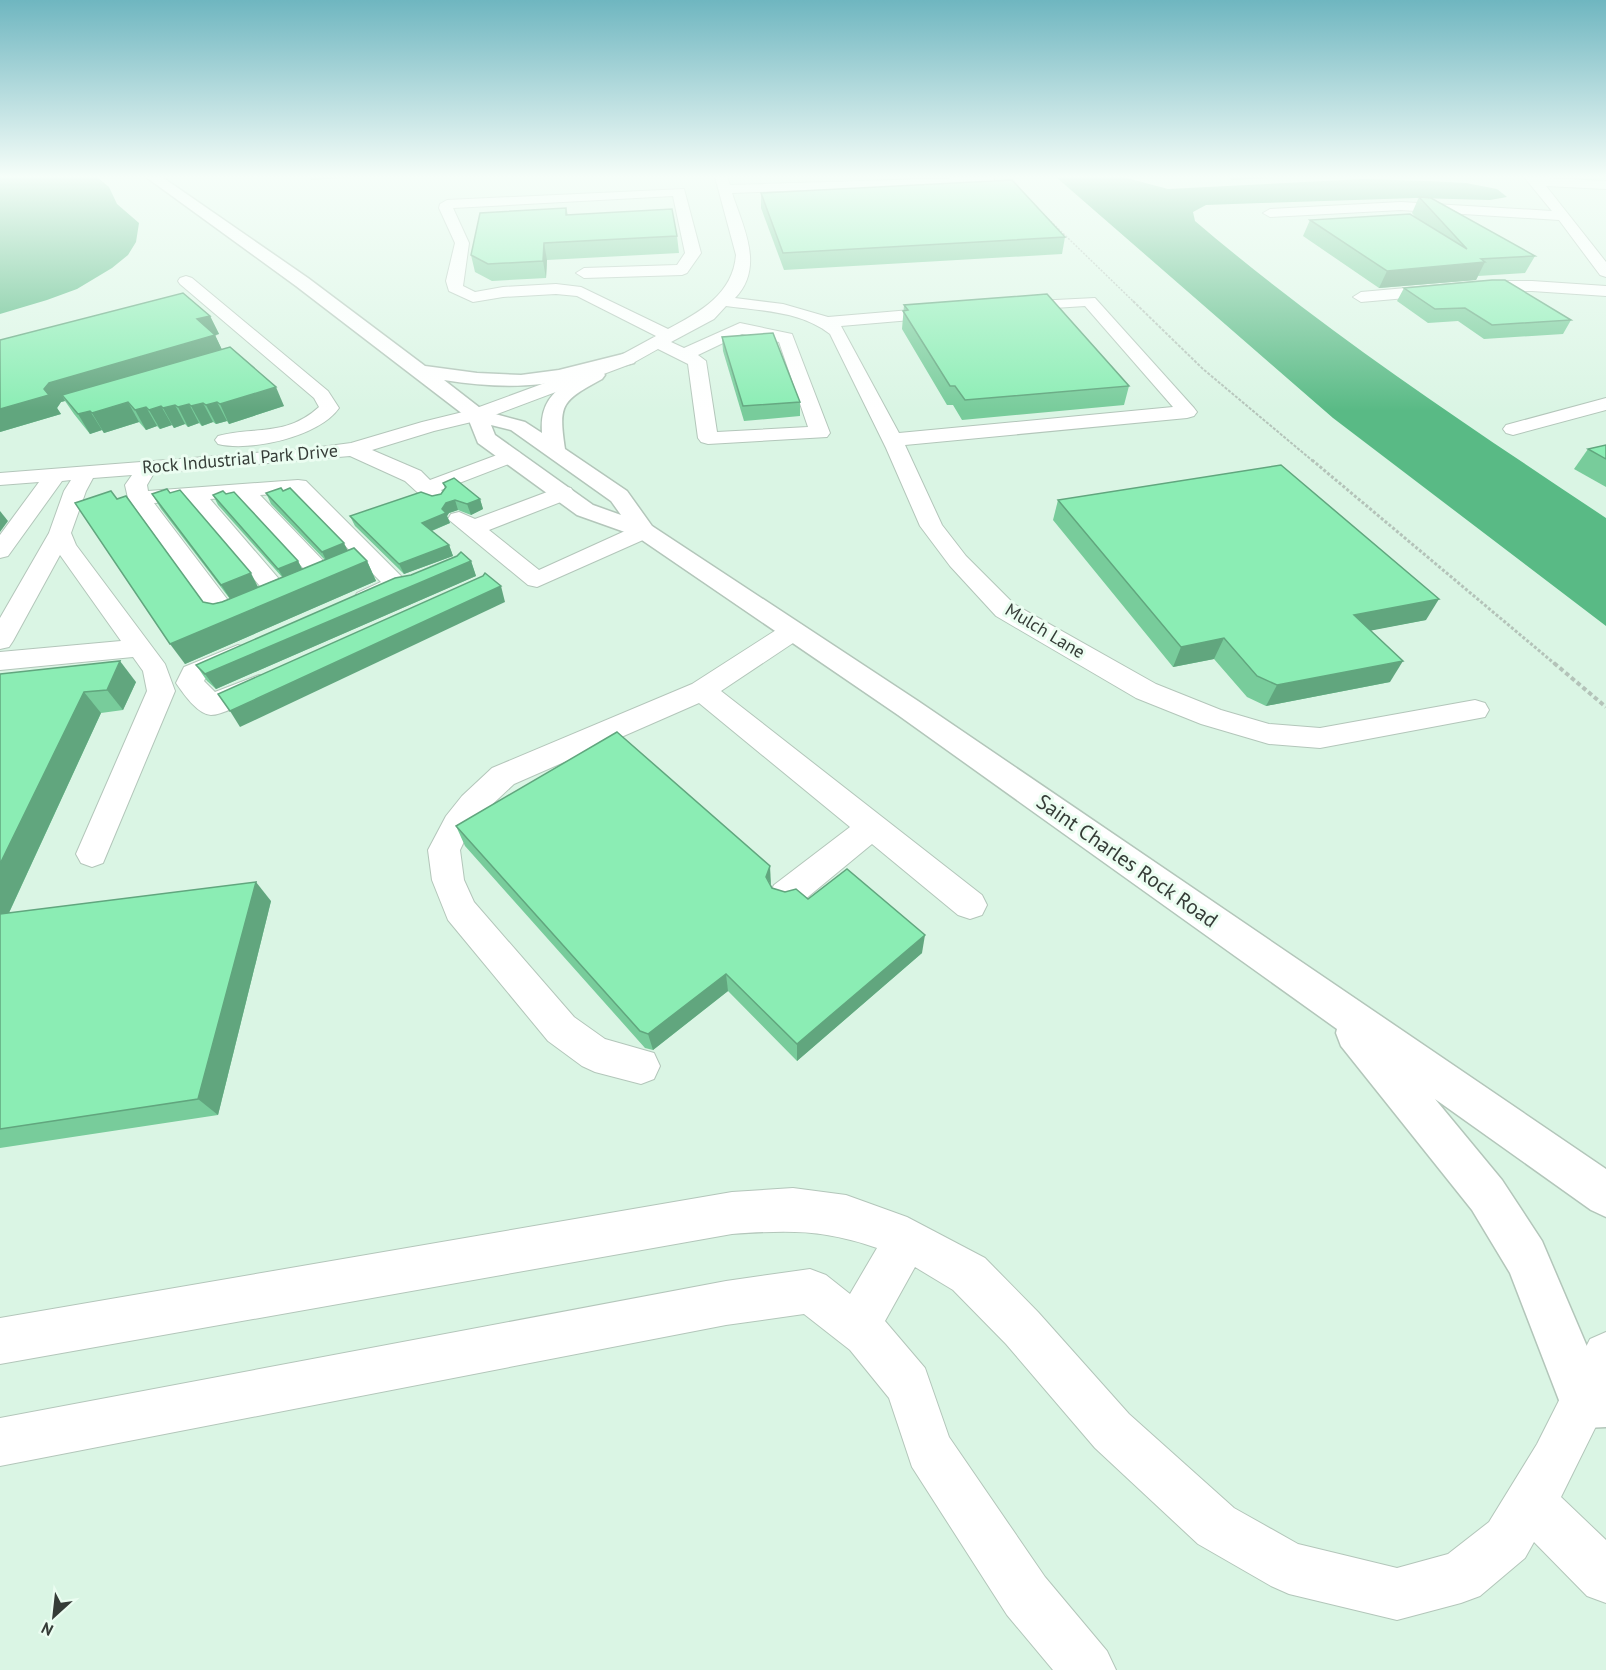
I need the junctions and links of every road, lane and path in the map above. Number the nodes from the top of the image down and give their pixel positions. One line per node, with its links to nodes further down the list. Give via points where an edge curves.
1 (264, 255): 23 (main road, Saint Charles Rock Road)
2 (459, 255): 18 (street, via 455,288 473,297 556,289 581,292)
3 (692, 255): 8 (street, via 682,270)
4 (744, 255): 13 (street, Rock Industrial Park Drive, via 740,279)
5 (1085, 255): 55 (path, via 1203,369)
6 (1593, 255): 7 (street)
7 (1606, 272)
8 (584, 273)
9 (186, 281): 11 (street)
10 (1606, 291): 12 (street, via 1485,286)
11 (203, 296): 14 (street); 19 (street)
12 (1361, 297)
13 (723, 301): 17 (street); 18 (street, Rock Industrial Park Drive, via 708,315)
14 (182, 302)
15 (997, 308): 27 (street, via 1089,301 1187,412)
16 (963, 310): 17 (street)
17 (828, 322): 27 (street, Mulch Lane, via 837,331)
18 (665, 340): 20 (street); 22 (street, Rock Industrial Park Drive)
19 (267, 349): 21 (street); 28 (street, via 321,395 329,408 319,420 286,435)
20 (685, 354): 20 (street, via 697,361 708,438 820,433 786,338 740,328)
21 (245, 356)
22 (627, 358): 23 (main road, via 537,380 486,380); 25 (street, Rock Industrial Park Drive); 30 (main road, via 560,394 550,413)
23 (417, 371): 25 (main road, Saint Charles Rock Road)
24 (1606, 404): 26 (street)
25 (477, 416): 29 (street, Rock Industrial Park Drive); 30 (main road, Saint Charles Rock Road, via 518,426); 32 (main road, Saint Charles Rock Road, via 486,438)
26 (1513, 429)
27 (892, 440): 56 (street, Mulch Lane, via 931,526 1005,610 1146,691 1211,717 1269,734 1320,738)
28 (209, 441)
29 (353, 448): 32 (street, via 413,476 431,493); 33 (street, Rock Industrial Park Drive, via 306,455)
30 (555, 452): 42 (main road, Saint Charles Rock Road, via 619,496)
31 (40, 456): 36 (street)
32 (512, 456): 39 (main road, Saint Charles Rock Road)
33 (139, 461): 34 (street, Rock Industrial Park Drive); 41 (street)
34 (86, 472): 35 (street, Rock Industrial Park Drive); 43 (street)
35 (55, 475): 36 (street, Rock Industrial Park Drive); 44 (street)
36 (23, 477): 37 (street, Rock Industrial Park Drive)
37 (0, 479)
38 (243, 490): 40 (street); 45 (street); 45 (street, via 298,486)
39 (562, 493): 42 (main road, Saint Charles Rock Road, via 585,510); 42 (street, via 466,524 537,580)
40 (194, 494): 41 (street); 46 (street)
41 (139, 498): 46 (street, via 225,614)
42 (644, 531): 48 (main road, Saint Charles Rock Road)
43 (60, 533): 49 (street); 51 (street, via 65,546)
44 (0, 551)
45 (346, 565): 46 (street); 47 (street, via 375,565 407,582)
46 (279, 592)
47 (344, 607)
48 (793, 631): 54 (street); 61 (main road, Saint Charles Rock Road)
49 (0, 641)
50 (258, 645): 53 (street, via 194,673 190,683 211,705)
51 (140, 648): 52 (street); 58 (street, via 156,669 161,691)
52 (0, 661)
53 (275, 676)
54 (702, 692): 57 (street); 62 (street, via 504,776 473,804 444,850 448,880 460,910 561,1029 595,1054)
55 (1606, 707)
56 (1475, 710)
57 (872, 827): 59 (street); 60 (street)
58 (92, 854)
59 (786, 896)
60 (970, 905)
61 (1329, 1002): 63 (main road, Saint Charles Rock Road); 68 (main road, via 1493,1203 1526,1257)
62 (641, 1066)
63 (1606, 1196)
64 (907, 1238): 65 (street); 66 (street, via 846,1216 793,1209 732,1213); 70 (street, via 969,1274 1112,1431 1216,1526 1289,1568 1397,1594 1461,1577 1507,1540)
65 (856, 1327): 69 (street, via 810,1291 726,1303); 72 (street, via 908,1385 929,1450 1026,1596)
66 (0, 1341)
67 (1606, 1355): 68 (street)
68 (1595, 1402): 70 (street)
69 (0, 1442)
70 (1530, 1502): 71 (street)
71 (1606, 1577)
72 (1088, 1670)

